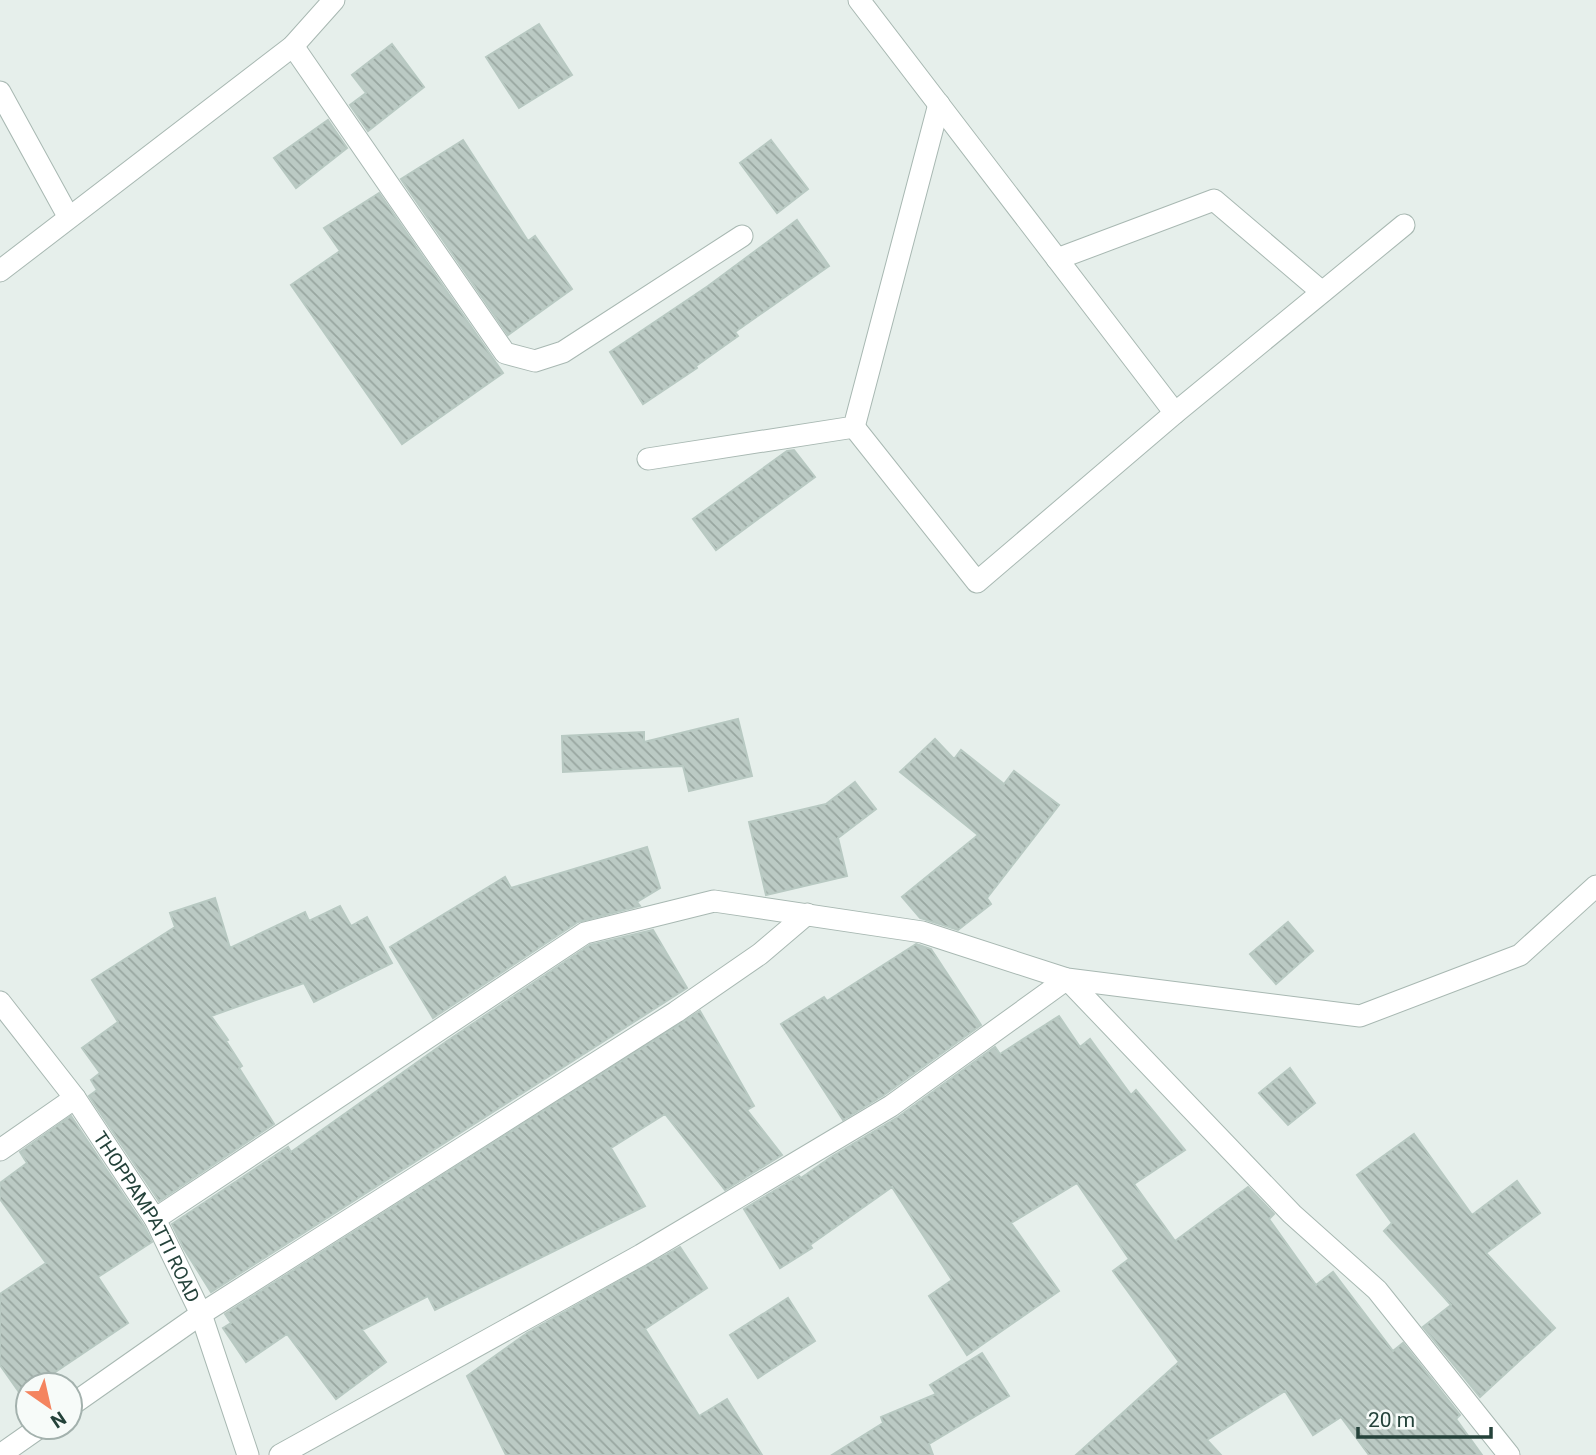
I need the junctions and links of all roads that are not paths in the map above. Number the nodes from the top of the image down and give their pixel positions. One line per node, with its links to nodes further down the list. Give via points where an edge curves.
1 (334, 0): 3 (street)
2 (859, 0): 5 (street)
3 (293, 46): 6 (street); 8 (street, via 505,354 536,360 563,352)
4 (0, 92): 6 (street)
5 (939, 104): 9 (street); 13 (street)
6 (68, 216): 10 (street)
7 (1404, 225): 11 (street)
8 (742, 236)
9 (1058, 259): 11 (street, via 1214,200); 12 (street)
10 (0, 271)
11 (1322, 292): 12 (street)
12 (1175, 413): 13 (street, via 977,582)
13 (854, 427): 14 (street)
14 (648, 460)
15 (1596, 886): 17 (street, via 1520,955 1360,1016)
16 (807, 914): 17 (street, via 922,932); 21 (street, via 715,901 585,933); 22 (street, via 760,954 676,1012)
17 (1067, 979): 27 (street, via 891,1107 641,1255); 28 (street, via 1292,1214 1377,1290)
18 (0, 1002): 19 (street, THOPPAMPATTI ROAD)
19 (75, 1098): 20 (street); 21 (street, THOPPAMPATTI ROAD)
20 (0, 1150)
21 (155, 1219): 22 (street, THOPPAMPATTI ROAD)
22 (201, 1314): 23 (street); 26 (street, THOPPAMPATTI ROAD)
23 (84, 1396)
24 (20, 1441): 25 (street)
25 (0, 1455)
26 (248, 1455)
27 (279, 1455)
28 (1509, 1455)

